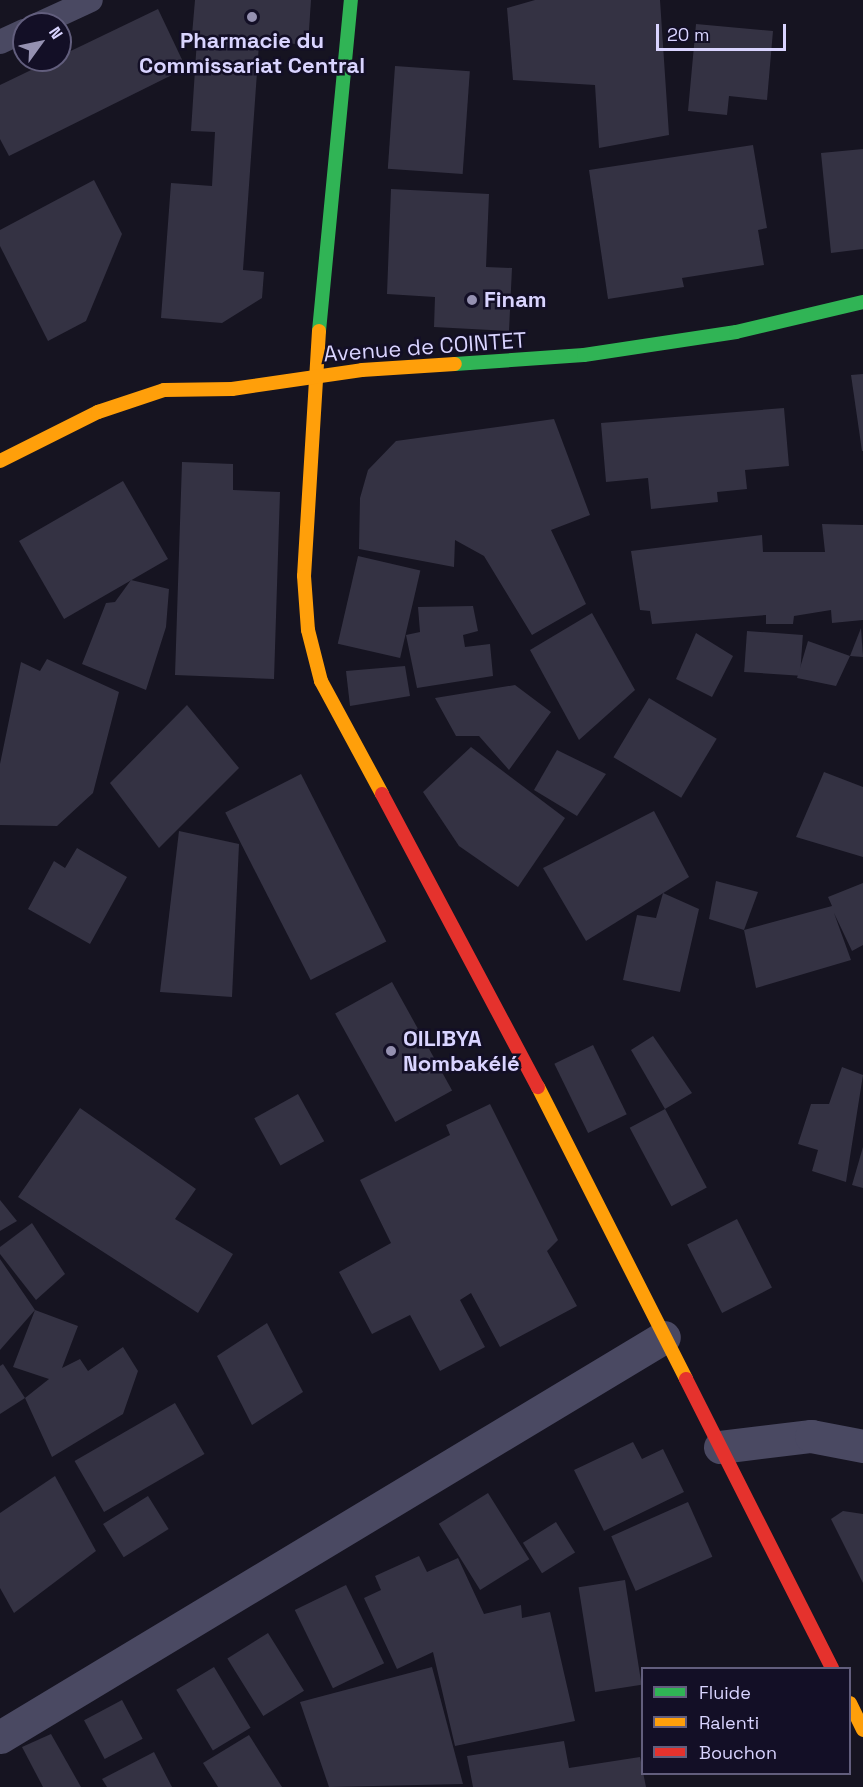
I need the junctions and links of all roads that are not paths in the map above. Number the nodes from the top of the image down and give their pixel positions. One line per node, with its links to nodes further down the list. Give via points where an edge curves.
1 (91, 0): 3 (lane)
2 (351, 0): 5 (main road)
3 (65, 12)
4 (863, 302): 5 (main road, Avenue de COINTET, via 736,332 584,355)
5 (315, 375): 6 (main road, Avenue de COINTET, via 232,389 164,390 98,412); 7 (main road, via 304,576 308,630 321,681 525,1061)
6 (0, 461)
7 (664, 1337): 9 (main road); 13 (street)
8 (863, 1446): 9 (street, via 811,1436)
9 (720, 1447): 10 (main road)
10 (831, 1667)
11 (851, 1707): 12 (main road)
12 (863, 1730)
13 (0, 1737)

